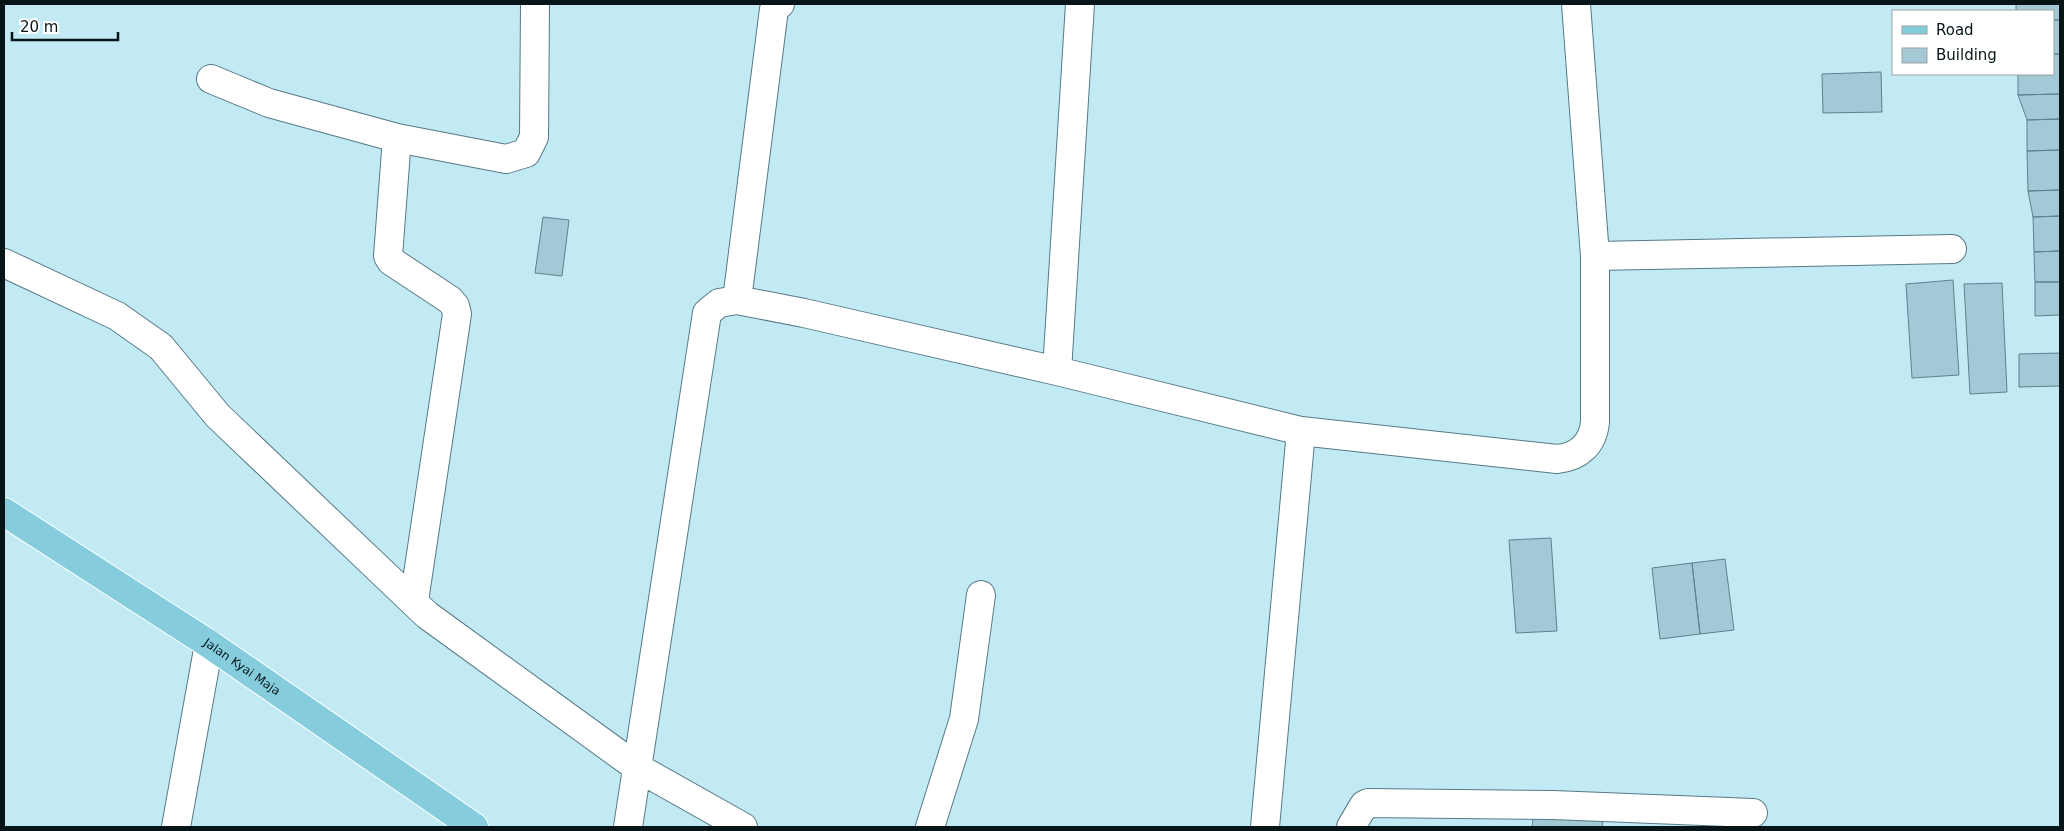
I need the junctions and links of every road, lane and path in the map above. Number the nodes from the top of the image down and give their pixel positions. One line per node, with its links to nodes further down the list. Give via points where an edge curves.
1 (535, 4): 6 (street, via 534,137 526,154 506,159)
2 (780, 4): 10 (street, via 774,9)
3 (1080, 4): 11 (street)
4 (1576, 4): 8 (street)
5 (212, 79): 6 (street, via 269,104)
6 (397, 138): 15 (street, via 388,256 450,300 457,314)
7 (1952, 249): 8 (street)
8 (1594, 256): 12 (street, via 1594,431 1586,447 1578,453 1556,459)
9 (4, 263): 15 (street, via 117,316 160,347 218,416)
10 (737, 300): 11 (street); 17 (street, via 719,303 707,313)
11 (1057, 371): 12 (street)
12 (1301, 431): 24 (street)
13 (4, 512): 16 (main road, Jalan Kyai Maja)
14 (981, 595): 23 (street, via 964,719)
15 (414, 601): 17 (street)
16 (209, 644): 19 (street); 20 (main road, Jalan Kyai Maja)
17 (638, 768): 21 (street); 22 (street)
18 (1753, 813): 25 (street, via 1553,805 1368,803)
19 (176, 827)
20 (474, 827)
21 (628, 827)
22 (743, 827)
23 (930, 827)
24 (1266, 827)
25 (1351, 827)

